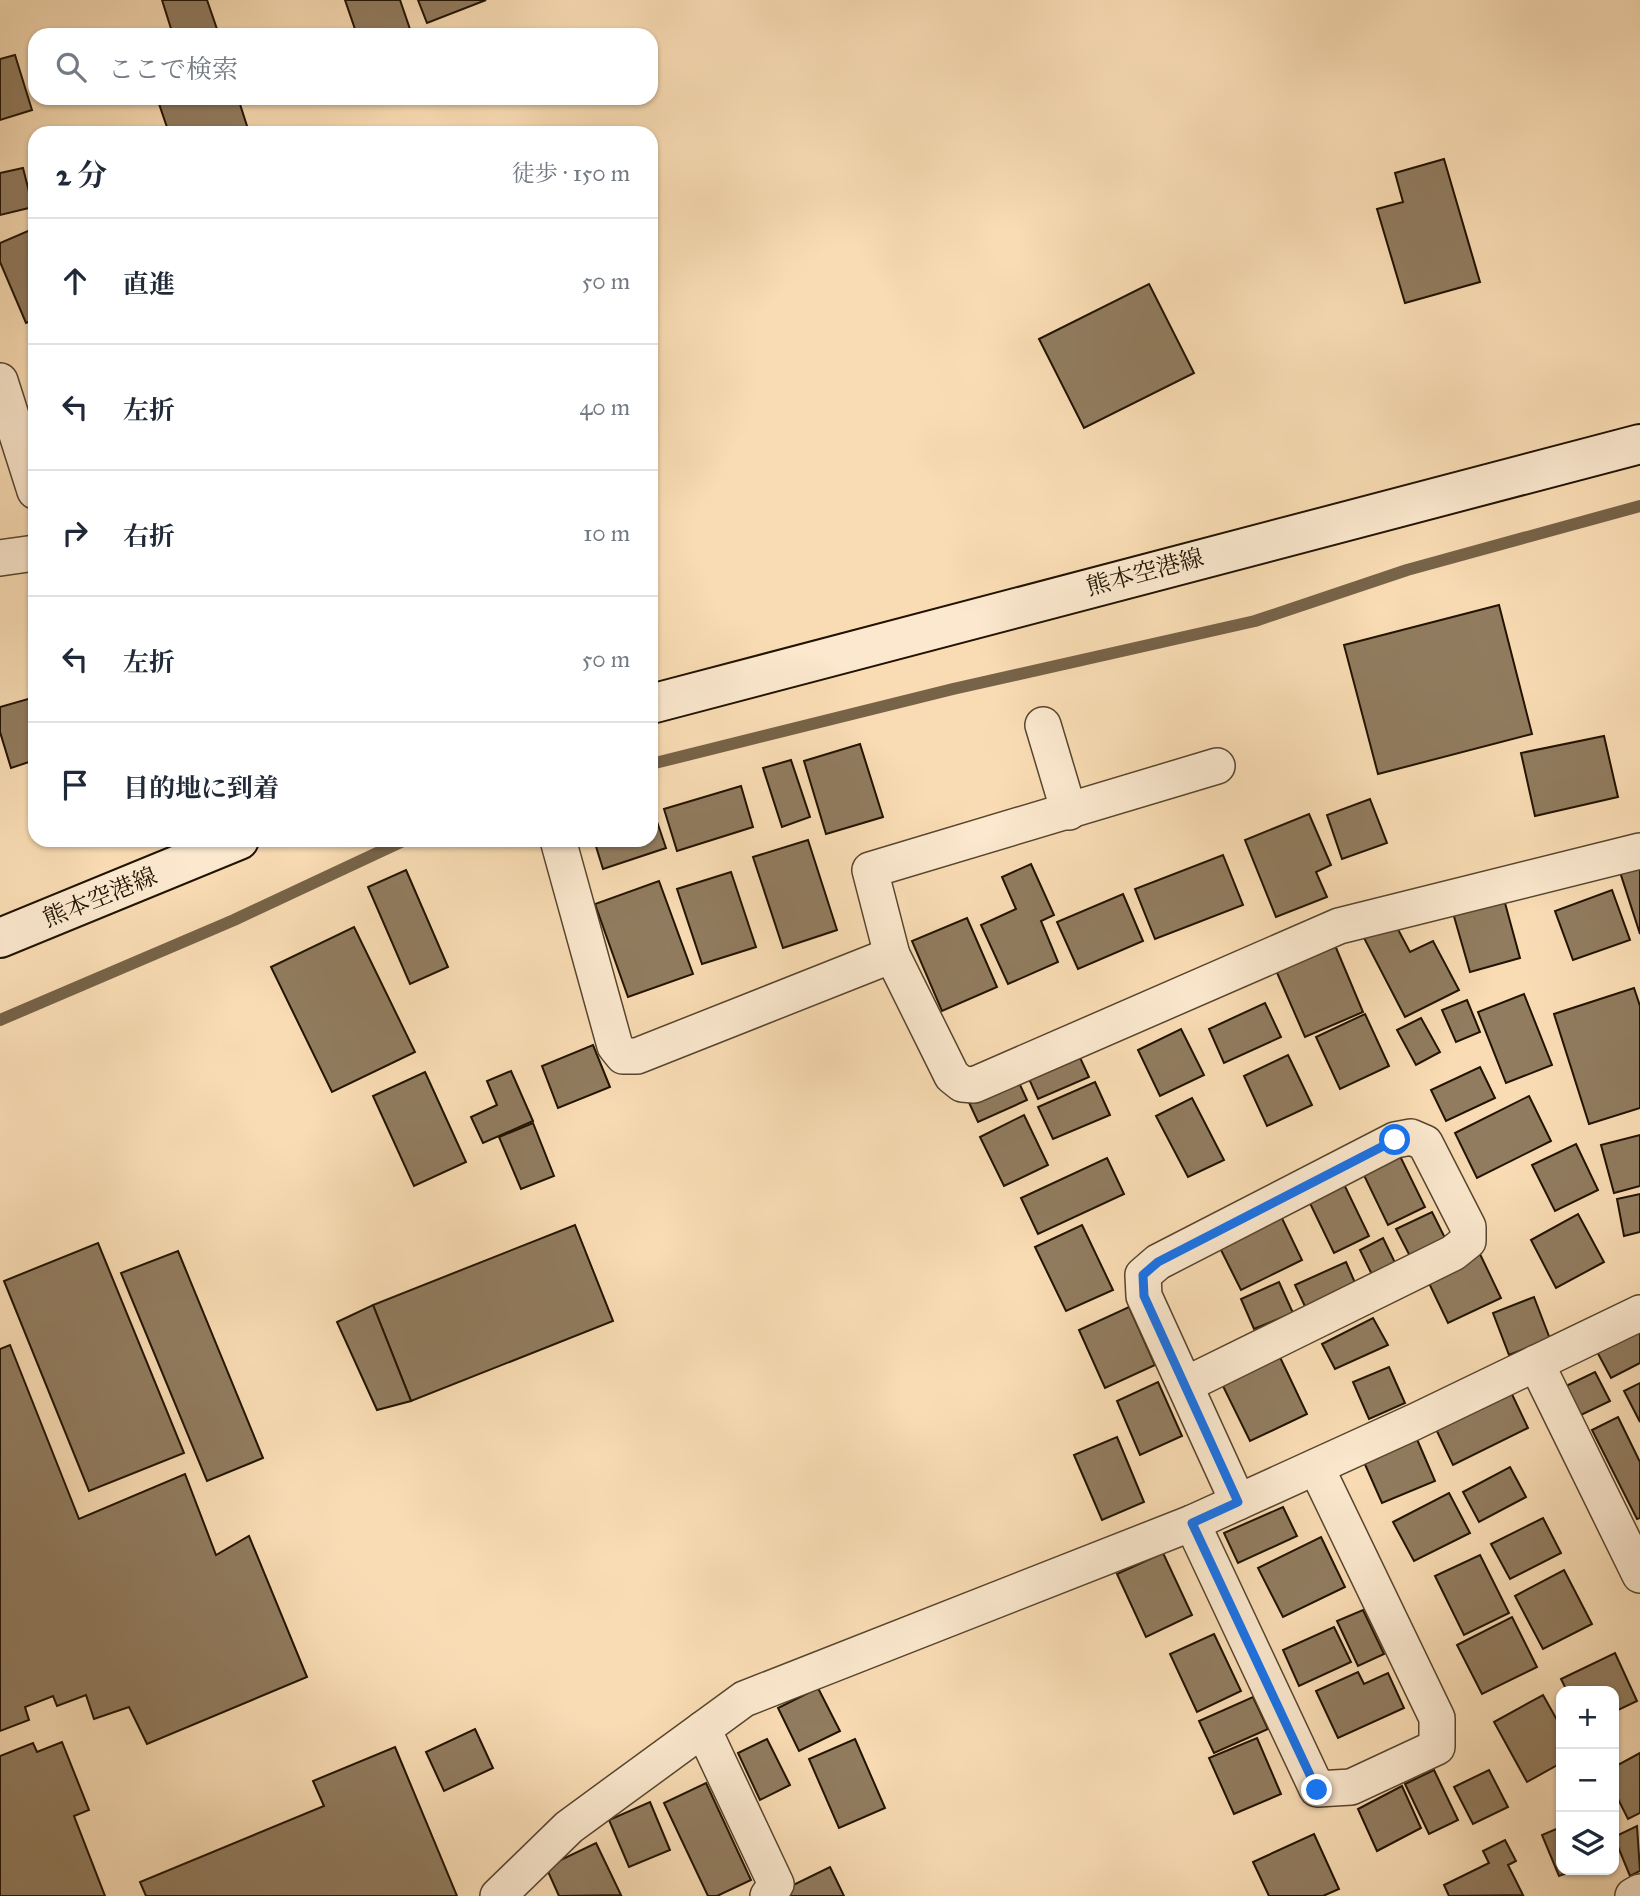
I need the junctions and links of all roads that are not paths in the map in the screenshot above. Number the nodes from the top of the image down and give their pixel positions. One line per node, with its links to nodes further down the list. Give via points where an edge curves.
1 (0, 381): 3 (street)
2 (1640, 444): 6 (main road, 熊本空港線)
3 (28, 469)
4 (28, 554): 5 (street)
5 (0, 558)
6 (658, 702)
7 (1043, 726): 9 (street)
8 (1217, 766): 9 (street)
9 (1069, 811): 14 (street, via 870,870)
10 (222, 847): 13 (main road, 熊本空港線)
11 (560, 847): 14 (street, via 615,1046 623,1056 637,1056)
12 (1640, 851): 14 (street, via 1339,926 974,1085 962,1084 952,1076)
13 (0, 938)
14 (892, 955)
15 (1640, 1313): 16 (street)
16 (1536, 1363): 18 (street); 21 (street)
17 (1185, 1385): 17 (street, via 1144,1296 1143,1275 1158,1262 1395,1140 1411,1137 1425,1143 1468,1227 1468,1241 1453,1253); 19 (street)
18 (1316, 1467): 19 (street); 20 (street, via 1437,1718 1437,1747 1387,1772 1351,1787 1317,1790)
19 (1238, 1502): 20 (street)
20 (1192, 1523): 22 (street, via 744,1699)
21 (1640, 1575)
22 (703, 1729): 24 (street, via 569,1827); 25 (street, via 776,1884)
23 (1640, 1892): 26 (street)
24 (498, 1896)
25 (768, 1896)
26 (1633, 1896)

